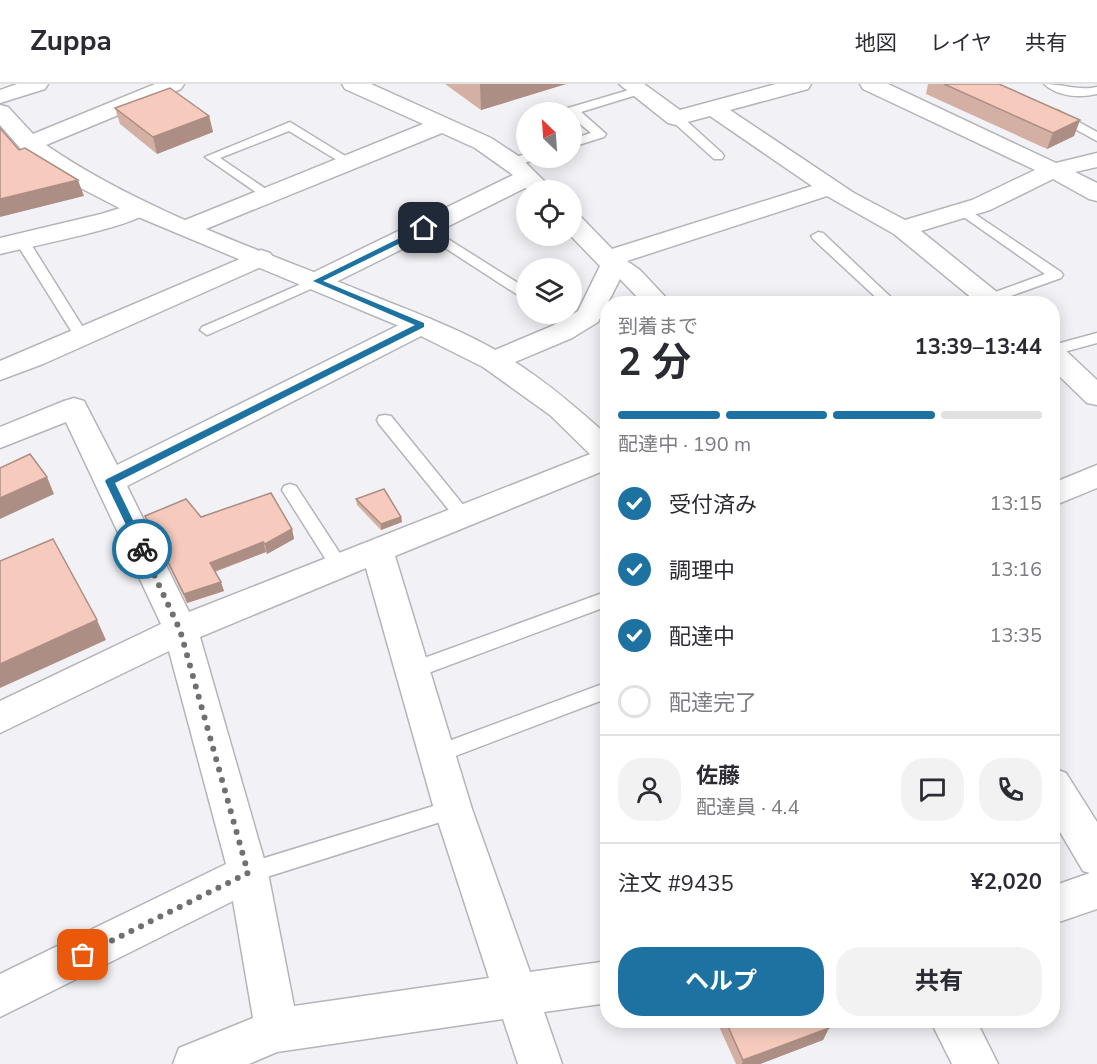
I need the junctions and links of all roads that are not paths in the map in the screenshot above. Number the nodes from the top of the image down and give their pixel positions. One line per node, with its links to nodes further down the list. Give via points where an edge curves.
1 (37, 84): 10 (street)
2 (173, 84): 20 (street)
3 (353, 84): 17 (street)
4 (800, 84): 7 (street)
5 (871, 84): 24 (street)
6 (1050, 84): 9 (lane, via 1068,93)
7 (772, 87): 12 (street)
8 (634, 88): 11 (lane); 15 (street)
9 (1097, 90)
10 (0, 97)
11 (582, 107)
12 (713, 108): 15 (street); 26 (street)
13 (1050, 110): 18 (lane)
14 (0, 112): 20 (street)
15 (676, 118): 21 (lane)
16 (582, 119): 19 (lane, via 600,134)
17 (443, 124): 23 (street); 25 (street, via 483,143)
18 (1097, 137)
19 (582, 140)
20 (29, 144): 29 (street, via 77,177)
21 (718, 156)
22 (1097, 160): 24 (street)
23 (349, 162): 28 (street); 28 (lane, via 290,126 211,157)
24 (1054, 170): 27 (street); 30 (street)
25 (527, 172): 32 (street)
26 (830, 188): 33 (street); 38 (street)
27 (1097, 194)
28 (267, 196): 31 (street)
29 (140, 209): 31 (street); 36 (street)
30 (963, 210): 33 (street); 44 (lane, via 1056,275)
31 (187, 228): 37 (street)
32 (424, 228): 39 (street); 40 (lane)
33 (903, 229): 43 (street)
34 (582, 232): 38 (street)
35 (818, 236): 42 (lane)
36 (11, 244): 49 (lane)
37 (261, 258): 39 (street); 49 (street)
38 (611, 261): 41 (street); 45 (street, via 589,316)
39 (317, 281): 47 (street); 48 (lane)
40 (516, 288)
41 (651, 296)
42 (882, 296)
43 (986, 296)
44 (1004, 296)
45 (582, 317)
46 (556, 324): 53 (street)
47 (421, 325): 53 (street); 61 (street)
48 (207, 330)
49 (82, 337): 54 (street)
50 (1097, 338): 51 (lane)
51 (1060, 350)
52 (1060, 359): 55 (street)
53 (493, 361): 58 (street, via 560,408)
54 (0, 371)
55 (1097, 396)
56 (385, 420): 64 (lane)
57 (0, 438): 61 (street, via 74,408)
58 (600, 447)
59 (600, 458): 64 (street)
60 (1097, 476): 63 (street)
61 (110, 481): 68 (street)
62 (291, 490): 66 (lane)
63 (1060, 492)
64 (463, 516): 65 (street)
65 (377, 551): 66 (street); 69 (street)
66 (339, 566): 68 (street)
67 (600, 601): 69 (lane)
68 (180, 630): 71 (street); 76 (street)
69 (412, 671): 72 (street)
70 (600, 693): 72 (lane)
71 (0, 718)
72 (437, 754): 74 (street)
73 (1060, 797): 75 (street)
74 (453, 809): 76 (lane); 80 (street)
75 (1097, 858)
76 (248, 873): 81 (street); 83 (street)
77 (1097, 890): 78 (street)
78 (1060, 903)
79 (600, 983): 80 (street)
80 (518, 995): 83 (street); 85 (street)
81 (0, 996)
82 (956, 1028): 86 (street)
83 (277, 1030): 84 (street)
84 (195, 1064)
85 (540, 1064)
86 (976, 1064)

